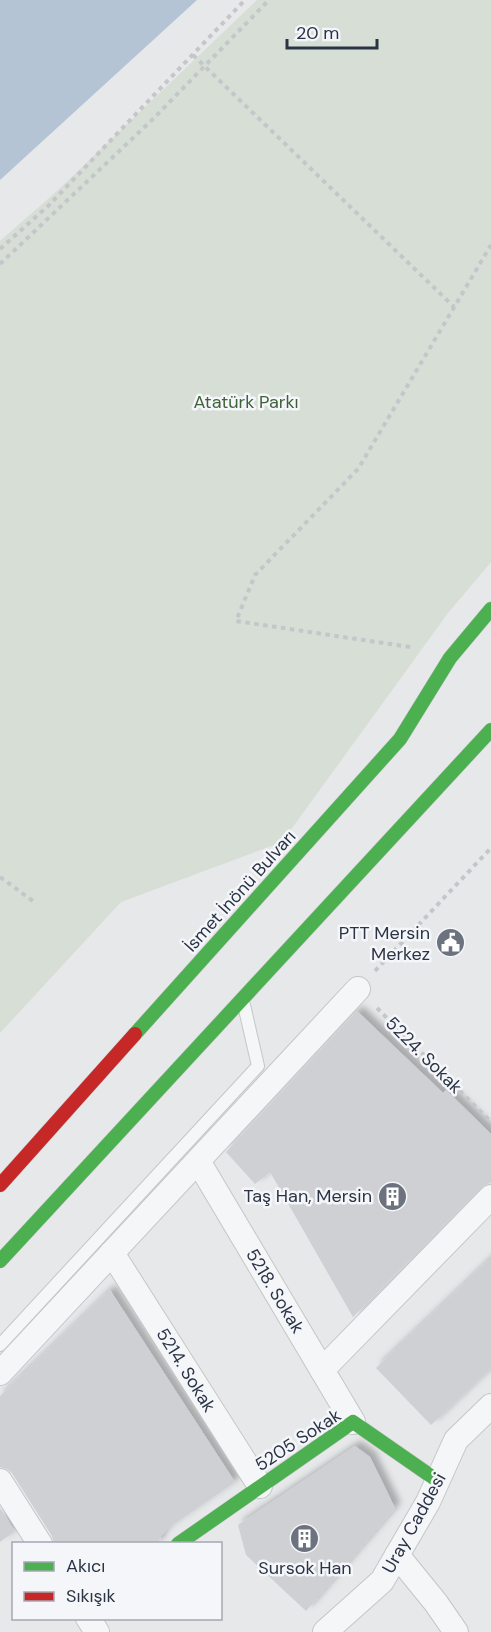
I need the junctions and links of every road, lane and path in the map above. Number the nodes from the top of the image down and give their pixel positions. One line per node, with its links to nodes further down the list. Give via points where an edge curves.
1 (245, 0): 3 (path)
2 (269, 0): 4 (path)
3 (193, 55): 4 (path); 6 (path, via 48,206)
4 (205, 66): 7 (path); 8 (path)
5 (491, 245): 8 (path)
6 (0, 249)
7 (0, 264)
8 (454, 307): 10 (path, via 358,469 255,575 236,621)
9 (491, 609): 19 (main road, İsmet İnönü Bulvarı, via 450,658 400,739)
10 (410, 647)
11 (491, 730): 16 (main road)
12 (491, 848): 15 (path)
13 (0, 877): 14 (path)
14 (33, 901)
15 (358, 989): 17 (path, 5224. Sokak); 18 (street)
16 (243, 999): 22 (main road); 23 (lane, via 258,1066)
17 (491, 1122)
18 (198, 1161): 21 (street); 24 (street, 5218. Sokak)
19 (0, 1185)
20 (491, 1197): 24 (street)
21 (112, 1253): 25 (street); 30 (street, 5214. Sokak)
22 (0, 1261)
23 (0, 1346)
24 (322, 1370): 27 (street, 5218. Sokak)
25 (0, 1373)
26 (491, 1406): 29 (street, Uray Caddesi, via 456,1440)
27 (353, 1422): 29 (main road, 5205 Sokak); 30 (main road, 5205 Sokak)
28 (0, 1481): 31 (street)
29 (438, 1481): 33 (street, Uray Caddesi)
30 (260, 1486): 32 (main road, 5205 Sokak)
31 (39, 1542)
32 (181, 1542)
33 (397, 1555): 34 (street, Uray Caddesi, via 382,1581); 35 (street)
34 (325, 1632)
35 (456, 1632)

